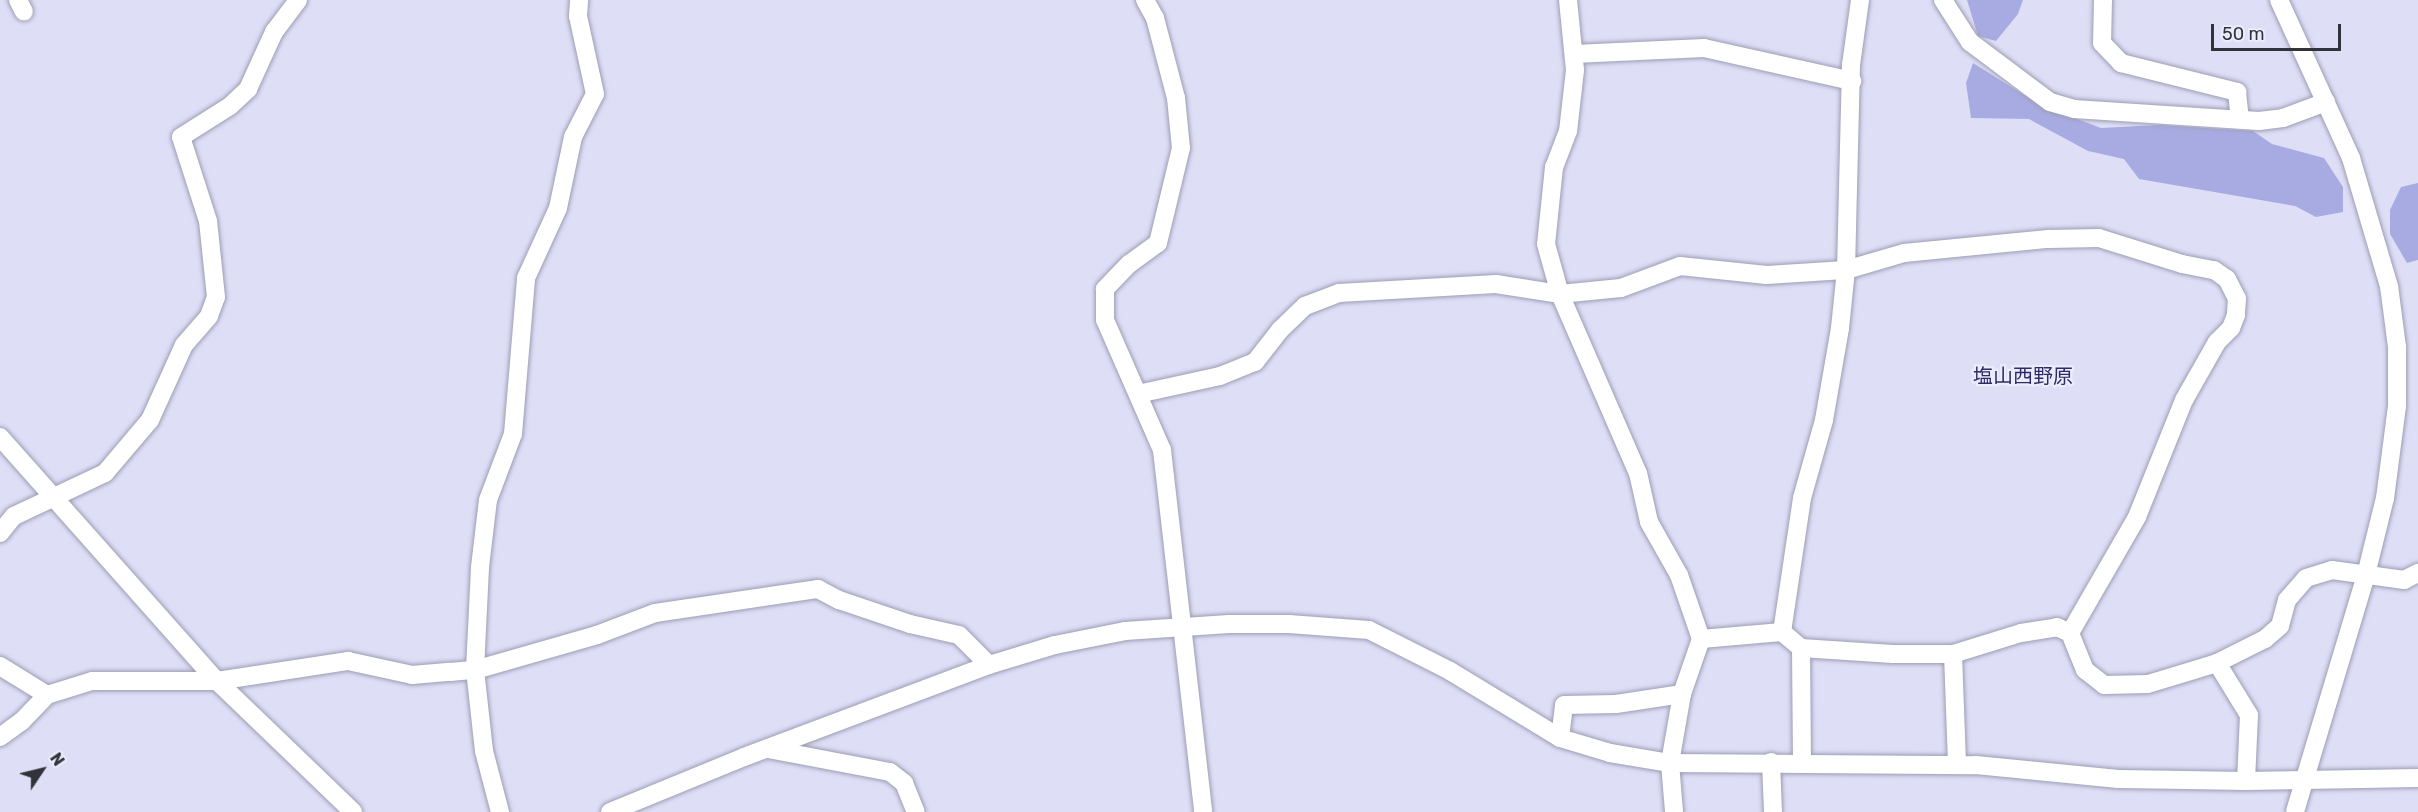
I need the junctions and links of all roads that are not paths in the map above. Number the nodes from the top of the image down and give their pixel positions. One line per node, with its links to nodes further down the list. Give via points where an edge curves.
1 (298, 0): 17 (street, via 274,32 248,89 230,106 181,137 208,221 216,297 209,316 184,345 150,420 126,451 105,473)
2 (579, 0): 30 (street, via 578,16 595,94 573,137 558,208 526,278 513,434 488,500)
3 (1145, 0): 15 (street, via 1155,18 1176,98 1181,148 1158,243 1129,264 1105,290 1105,320)
4 (1568, 0): 9 (street)
5 (1860, 0): 10 (street)
6 (1943, 0): 12 (street, via 1970,42 2050,102 2074,109)
7 (2103, 0): 12 (street, via 2102,43 2121,63 2236,92)
8 (2278, 0): 11 (street)
9 (1574, 54): 10 (street, via 1704,48); 14 (street, via 1568,131 1554,167 1546,244)
10 (1852, 81): 13 (street)
11 (2326, 102): 12 (street, via 2283,118); 20 (street, via 2351,158 2373,225 2390,286 2397,347 2397,406 2385,498)
12 (2240, 119)
13 (1846, 270): 14 (street, via 1767,275 1680,266 1620,288); 22 (street, via 1824,420 1802,498); 23 (street, via 1904,253 2099,238 2214,270 2227,279 2237,299 2233,321 2184,400 2137,517)
14 (1560, 294): 15 (street, via 1496,284 1339,293 1305,306 1255,362 1220,376); 24 (street, via 1638,473 1649,522 1679,575)
15 (1138, 394): 21 (street, via 1161,450)
16 (0, 437): 17 (street)
17 (56, 498): 18 (street, via 14,516); 31 (street)
18 (0, 533)
19 (2418, 573): 20 (street, via 2404,580)
20 (2366, 575): 27 (street, via 2332,570 2306,578 2287,600 2280,626 2265,639); 43 (street)
21 (1183, 627): 28 (street, via 1125,631 1055,645); 35 (street, via 1289,624 1369,630 1450,671); 48 (street)
22 (1782, 632): 24 (street); 25 (street)
23 (2070, 633): 26 (street, via 2057,627 2020,633); 27 (street, via 2085,670 2104,685 2148,684)
24 (1701, 639): 33 (street)
25 (1801, 648): 26 (street); 39 (street)
26 (1953, 654): 40 (street)
27 (2217, 663): 42 (street, via 2249,715)
28 (989, 665): 30 (street, via 959,635 910,624 818,589 655,613 597,635); 36 (street)
29 (0, 666): 32 (street)
30 (475, 670): 31 (street, via 412,675 348,661); 45 (street, via 484,751)
31 (217, 681): 32 (street, via 92,681); 44 (street)
32 (47, 694): 34 (street, via 22,721)
33 (1682, 694): 35 (street, via 1616,704 1564,705); 38 (street)
34 (0, 737)
35 (1560, 738): 38 (street, via 1610,753)
36 (766, 748): 46 (street); 47 (street, via 890,772 904,783)
37 (1771, 762): 38 (street); 39 (street); 50 (street)
38 (1670, 763): 49 (street)
39 (1802, 763): 40 (street)
40 (1957, 765): 42 (street, via 2118,779)
41 (2418, 778): 43 (street)
42 (2246, 781): 43 (street)
43 (2303, 781): 51 (street)
44 (354, 812)
45 (500, 812)
46 (610, 812)
47 (916, 812)
48 (1203, 812)
49 (1674, 812)
50 (1773, 812)
51 (2295, 812)

